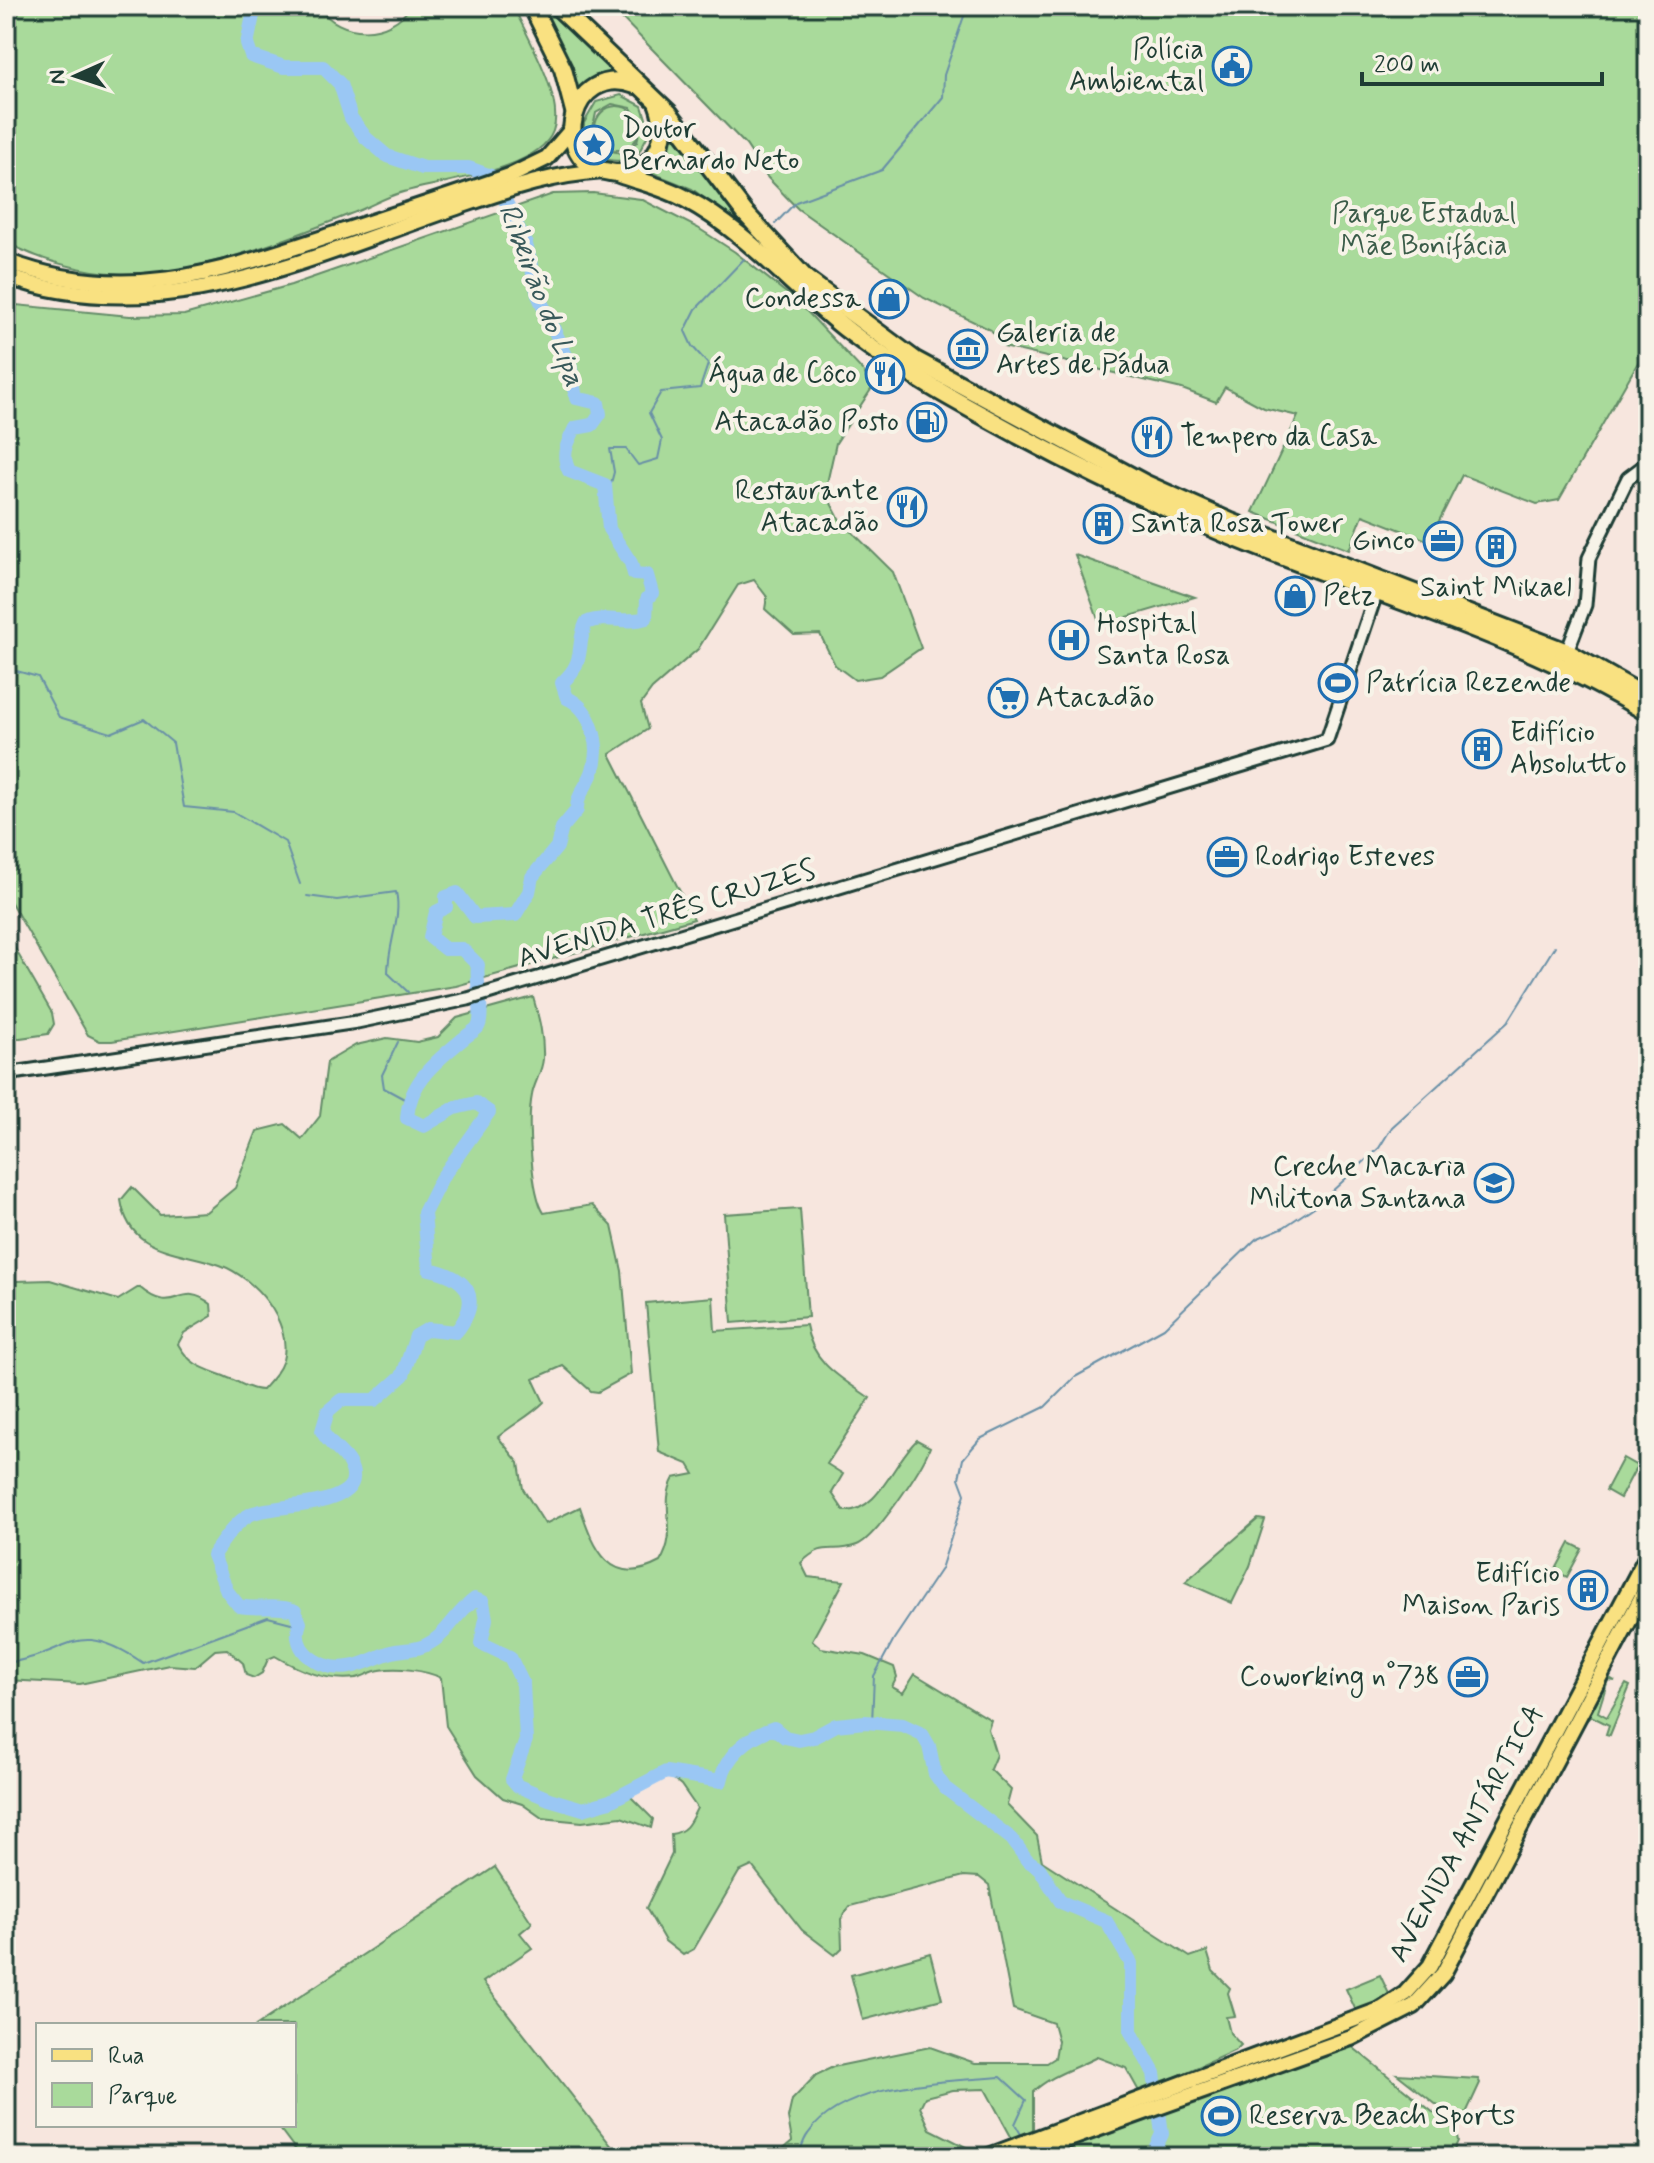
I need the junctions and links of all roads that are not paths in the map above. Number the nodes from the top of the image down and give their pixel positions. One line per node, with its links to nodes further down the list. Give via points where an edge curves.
1 (532, 6): 5 (highway, via 563,69)
2 (557, 6): 3 (highway)
3 (643, 89): 4 (highway); 5 (highway, via 621,81 598,86)
4 (657, 101): 7 (highway, via 663,124 660,145 639,168); 14 (highway, via 763,234 806,279 915,360 1144,483 1231,522)
5 (574, 111): 6 (highway)
6 (572, 129): 7 (highway, via 581,155); 8 (main road, via 547,158)
7 (611, 172): 8 (main road); 13 (highway, via 669,190 709,212 907,374 1138,496)
8 (514, 180): 9 (main road)
9 (478, 194): 10 (main road, via 181,280 101,283); 11 (main road, via 247,278 187,293 106,298)
10 (6, 261)
11 (6, 276)
12 (1648, 463): 14 (street, via 1628,478 1589,558 1585,605)
13 (1377, 591): 16 (highway, via 1561,664); 17 (street, AVENIDA TRÊS CRUZES, via 1327,740 468,999 331,1027)
14 (1567, 652): 15 (highway)
15 (1648, 698)
16 (1648, 713)
17 (6, 1074)
18 (1648, 1554): 20 (main road, AVENIDA ANTÁRTICA)
19 (1648, 1585): 20 (main road, AVENIDA ANTÁRTICA)
20 (1585, 1688): 21 (main road, AVENIDA ANTÁRTICA, via 1419,1982 1394,2002); 22 (main road, AVENIDA ANTÁRTICA, via 1443,1974 1414,2006)
21 (1342, 2023): 22 (main road); 23 (main road, AVENIDA ANTÁRTICA)
22 (1351, 2038): 24 (main road, AVENIDA ANTÁRTICA)
23 (986, 2157)
24 (1019, 2157)

